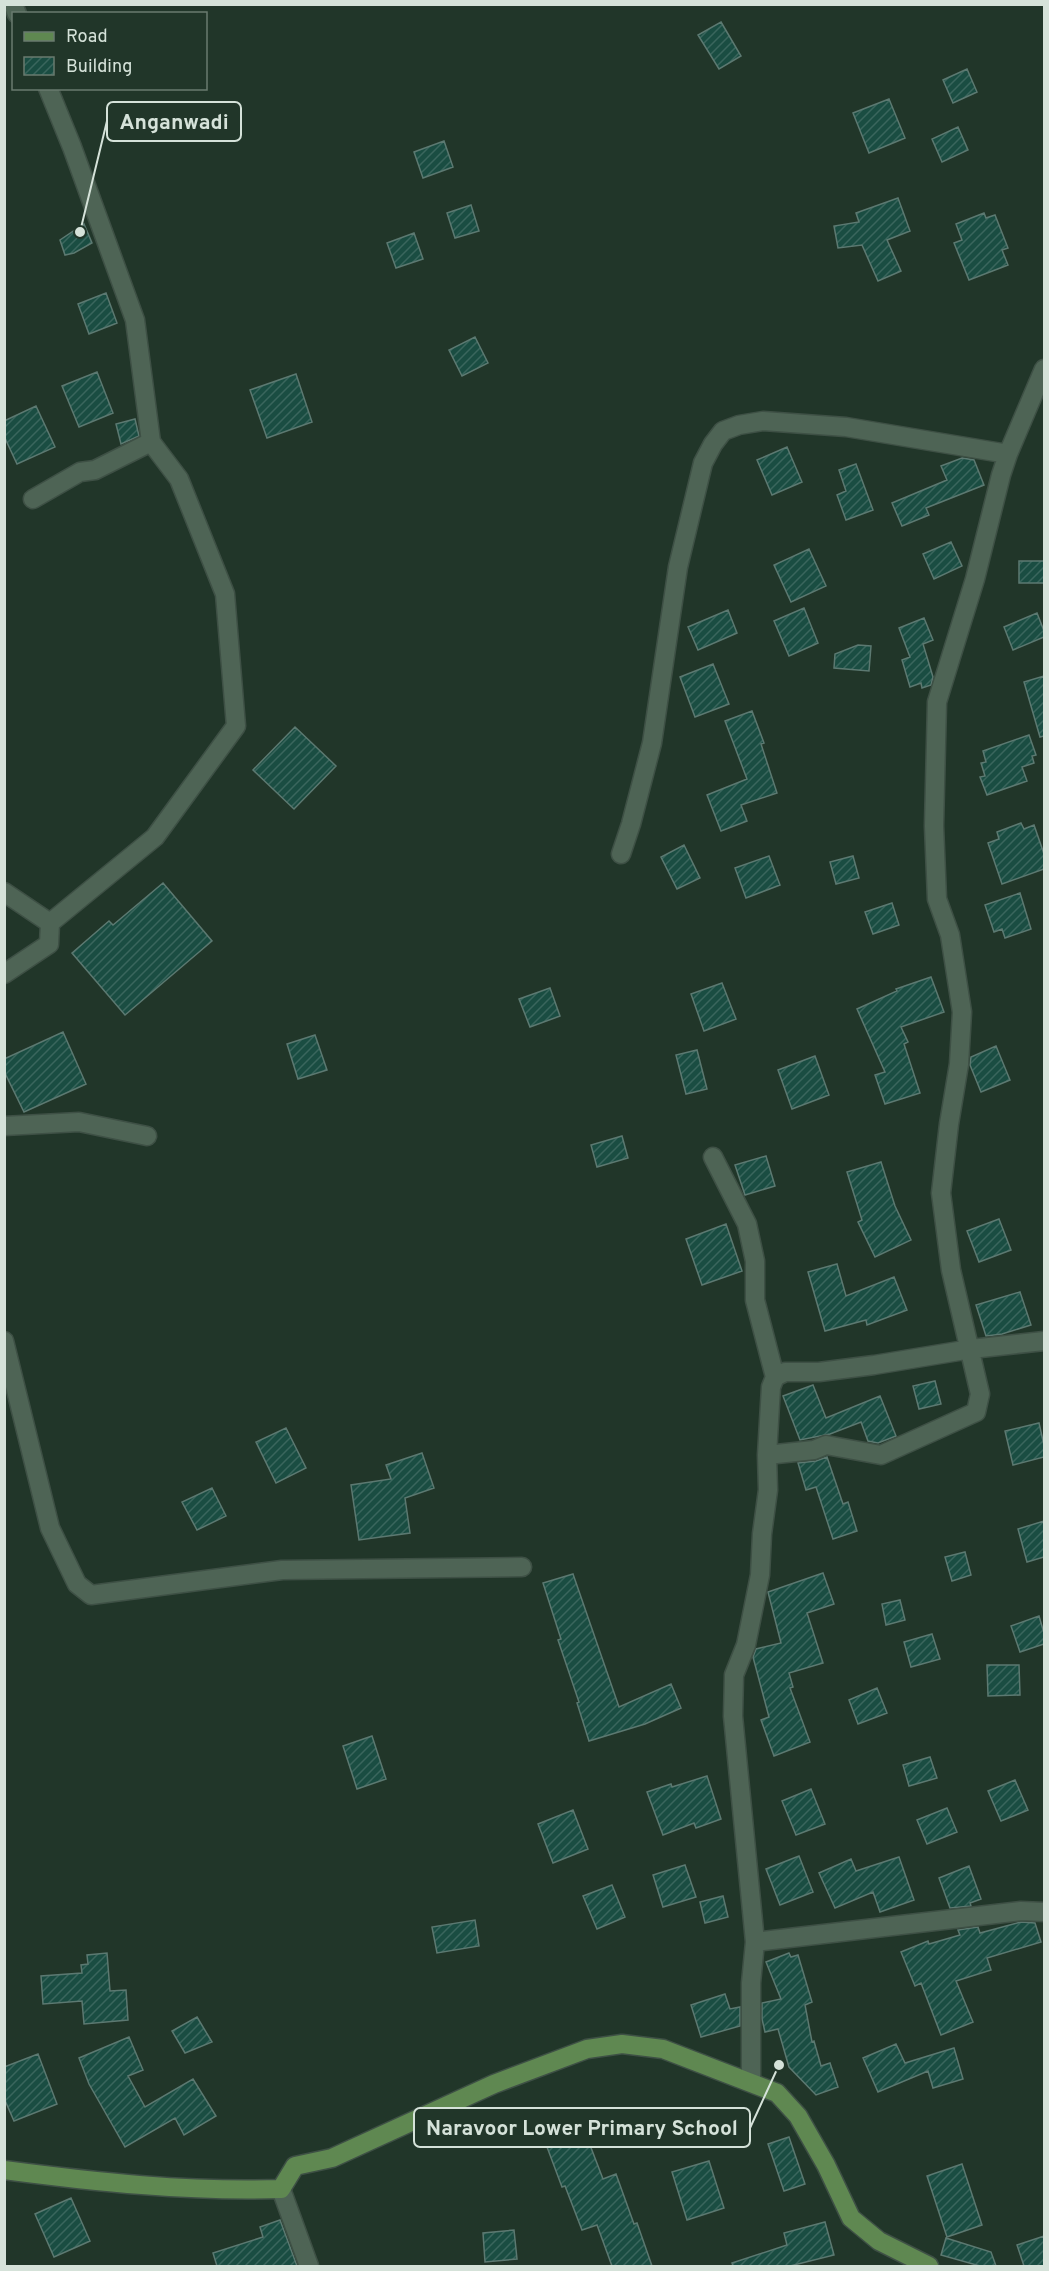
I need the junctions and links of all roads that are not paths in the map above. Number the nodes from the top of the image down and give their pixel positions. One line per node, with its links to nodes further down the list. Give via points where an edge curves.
1 (49, 90): 3 (street, via 135,320)
2 (1044, 369): 4 (street)
3 (151, 442): 5 (street, via 95,470 80,472); 8 (street, via 179,479 225,594 236,726 154,837)
4 (1008, 453): 6 (street, via 846,427 764,421 723,431 704,463 684,544 652,743); 15 (street, via 937,702 937,899 950,935 962,1012 959,1064 941,1193 951,1270)
5 (33, 498)
6 (621, 854)
7 (4, 892): 8 (street)
8 (50, 923): 9 (street, via 49,944)
9 (4, 974)
10 (4, 1126): 11 (street, via 79,1122)
11 (147, 1136)
12 (713, 1157): 16 (street, via 747,1224 755,1261 755,1300)
13 (4, 1341): 18 (street, via 50,1528 77,1584 91,1595 282,1569)
14 (1044, 1341): 15 (street)
15 (971, 1349): 16 (street, via 819,1372 785,1372); 17 (street, via 980,1385 976,1412 881,1455 826,1445)
16 (775, 1377): 17 (street, via 768,1410)
17 (767, 1455): 20 (street, via 768,1490 760,1575 746,1645 734,1674 733,1716)
18 (522, 1567)
19 (1044, 1912): 20 (street, via 1021,1911)
20 (755, 1942): 21 (street)
21 (750, 2082): 23 (main road, via 663,2049 622,2044 587,2049 495,2084 332,2158 296,2166); 25 (main road, via 777,2094 798,2116 851,2218 879,2241)
22 (4, 2170): 23 (main road, via 105,2183 225,2191)
23 (281, 2189): 24 (street)
24 (309, 2266)
25 (929, 2266)

